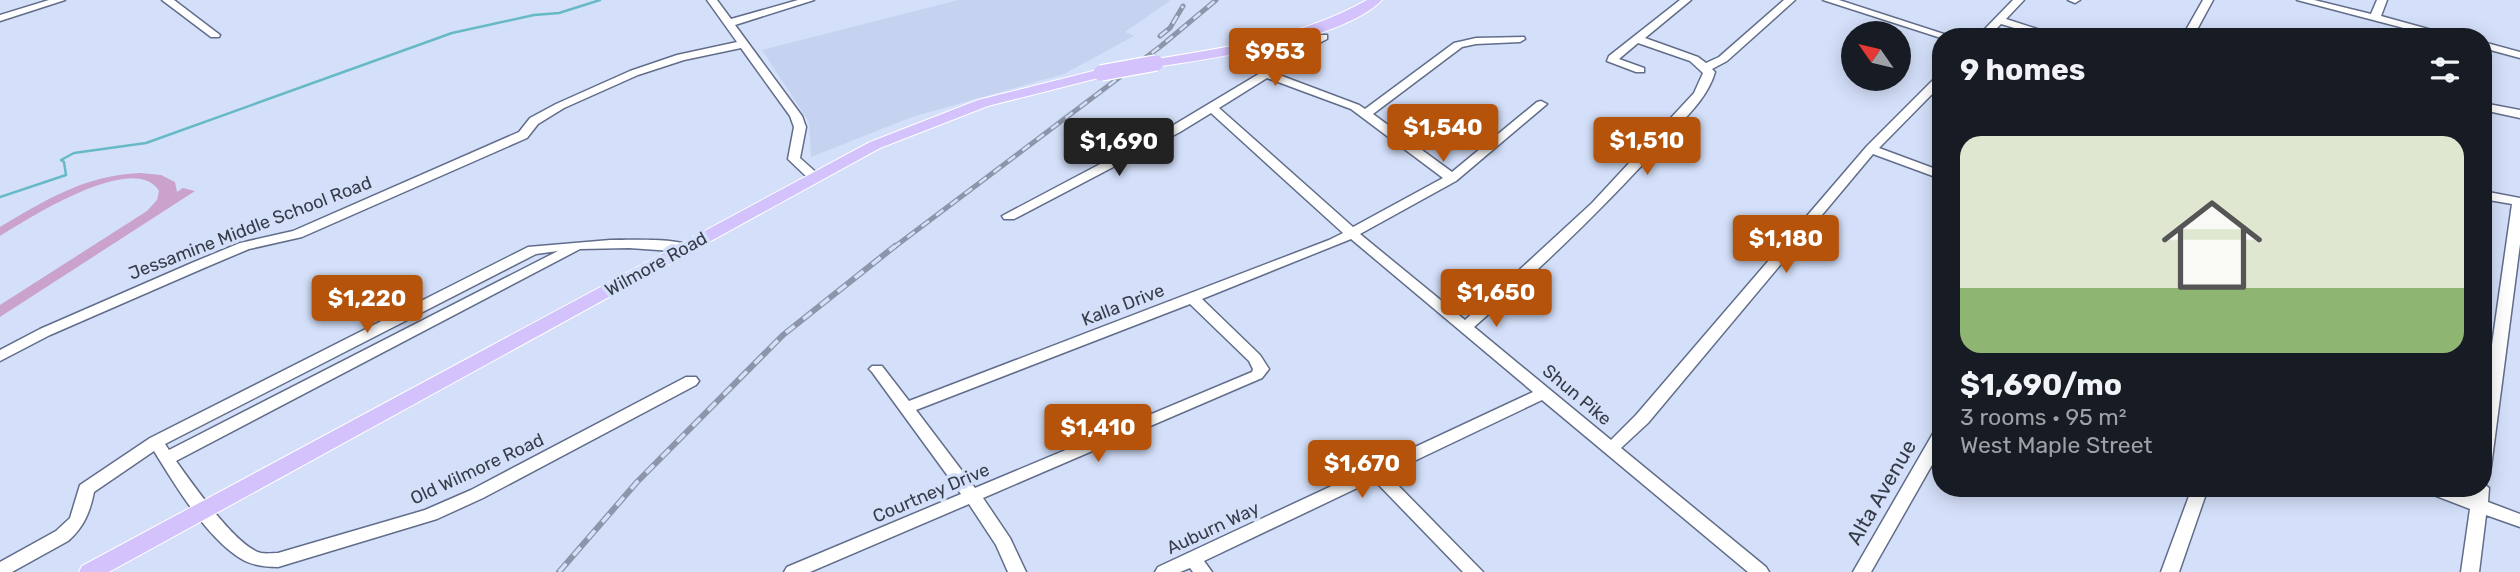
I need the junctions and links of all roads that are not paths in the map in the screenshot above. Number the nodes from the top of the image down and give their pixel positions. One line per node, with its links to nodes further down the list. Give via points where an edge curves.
1 (60, 0): 13 (street)
2 (167, 0): 22 (street)
3 (712, 0): 16 (street)
4 (809, 0): 16 (street)
5 (1376, 0): 27 (main road, Wilmore Road, via 1324,27)
6 (1686, 0): 24 (street)
7 (1790, 0): 31 (street, via 1723,59)
8 (1828, 0): 21 (street)
9 (2019, 0): 15 (street)
10 (2208, 0): 19 (street)
11 (2302, 0): 14 (street)
12 (2382, 0): 14 (street)
13 (0, 18)
14 (2375, 18): 20 (street)
15 (1999, 20): 17 (street); 18 (street)
16 (729, 23): 26 (street)
17 (1991, 28)
18 (2026, 28)
19 (2192, 28)
20 (2416, 28)
21 (1932, 32)
22 (215, 35)
23 (1324, 37): 30 (street, via 1298,50)
24 (1637, 38): 31 (street); 32 (street, via 1614,61)
25 (1520, 39): 38 (street, via 1458,45)
26 (745, 44): 42 (street, via 796,116 800,127 794,159); 52 (street, Jessamine Middle School Road, via 681,57 634,73 560,106 534,121 523,135 297,234 245,246 199,265)
27 (1255, 45): 30 (street); 42 (main road, Wilmore Road, bridge, via 1027,90 944,116)
28 (2492, 47): 29 (street)
29 (2520, 55)
30 (1265, 57): 33 (street, via 1271,68)
31 (1707, 67): 51 (street, via 1708,80 1702,89 1655,144 1590,212)
32 (1640, 70)
33 (1266, 74): 36 (street); 38 (street)
34 (1932, 87): 40 (street)
35 (1541, 104): 43 (street, Kalla Drive)
36 (1213, 108): 46 (street); 47 (street, Shun Pike)
37 (2492, 108): 39 (street)
38 (1366, 114): 43 (street)
39 (2520, 114)
40 (1871, 149): 41 (street); 59 (street, via 1642,419)
41 (1932, 172)
42 (814, 177): 49 (main road, Wilmore Road)
43 (1452, 178): 47 (street, Kalla Drive)
44 (2492, 197): 45 (street)
45 (2519, 202): 56 (street)
46 (1009, 216)
47 (1351, 233): 50 (street, Kalla Drive); 51 (street, Shun Pike)
48 (584, 243): 49 (street); 58 (street, via 533,250); 61 (street)
49 (687, 248): 66 (main road, Wilmore Road)
50 (1193, 299): 57 (street, Kalla Drive); 63 (street, Courtney Drive, via 1255,358 1261,369 1257,375)
51 (1466, 327): 55 (street, Shun Pike)
52 (0, 356)
53 (877, 369): 57 (street)
54 (691, 381): 68 (street, Old Wilmore Road, via 431,515)
55 (1544, 393): 59 (street, Shun Pike); 62 (street, Auburn Way)
56 (2492, 401)
57 (907, 408): 63 (street)
58 (156, 442): 61 (street); 70 (street, via 86,489 74,524 56,539)
59 (1611, 449): 76 (street, Shun Pike)
60 (1932, 450): 77 (street, Alta Avenue)
61 (166, 459): 66 (street)
62 (1376, 472): 69 (street, Auburn Way); 75 (street)
63 (973, 496): 72 (street, Courtney Drive); 73 (street)
64 (2197, 497): 78 (street)
65 (2479, 497): 67 (street); 79 (street)
66 (205, 510): 68 (street, Old Wilmore Road); 71 (main road, Wilmore Road)
67 (2520, 521)
68 (257, 565)
69 (1198, 566): 74 (street, Auburn Way)
70 (0, 570)
71 (90, 572)
72 (793, 572)
73 (1017, 572)
74 (1164, 572)
75 (1474, 572)
76 (1760, 572)
77 (1862, 572)
78 (2170, 572)
79 (2470, 572)

